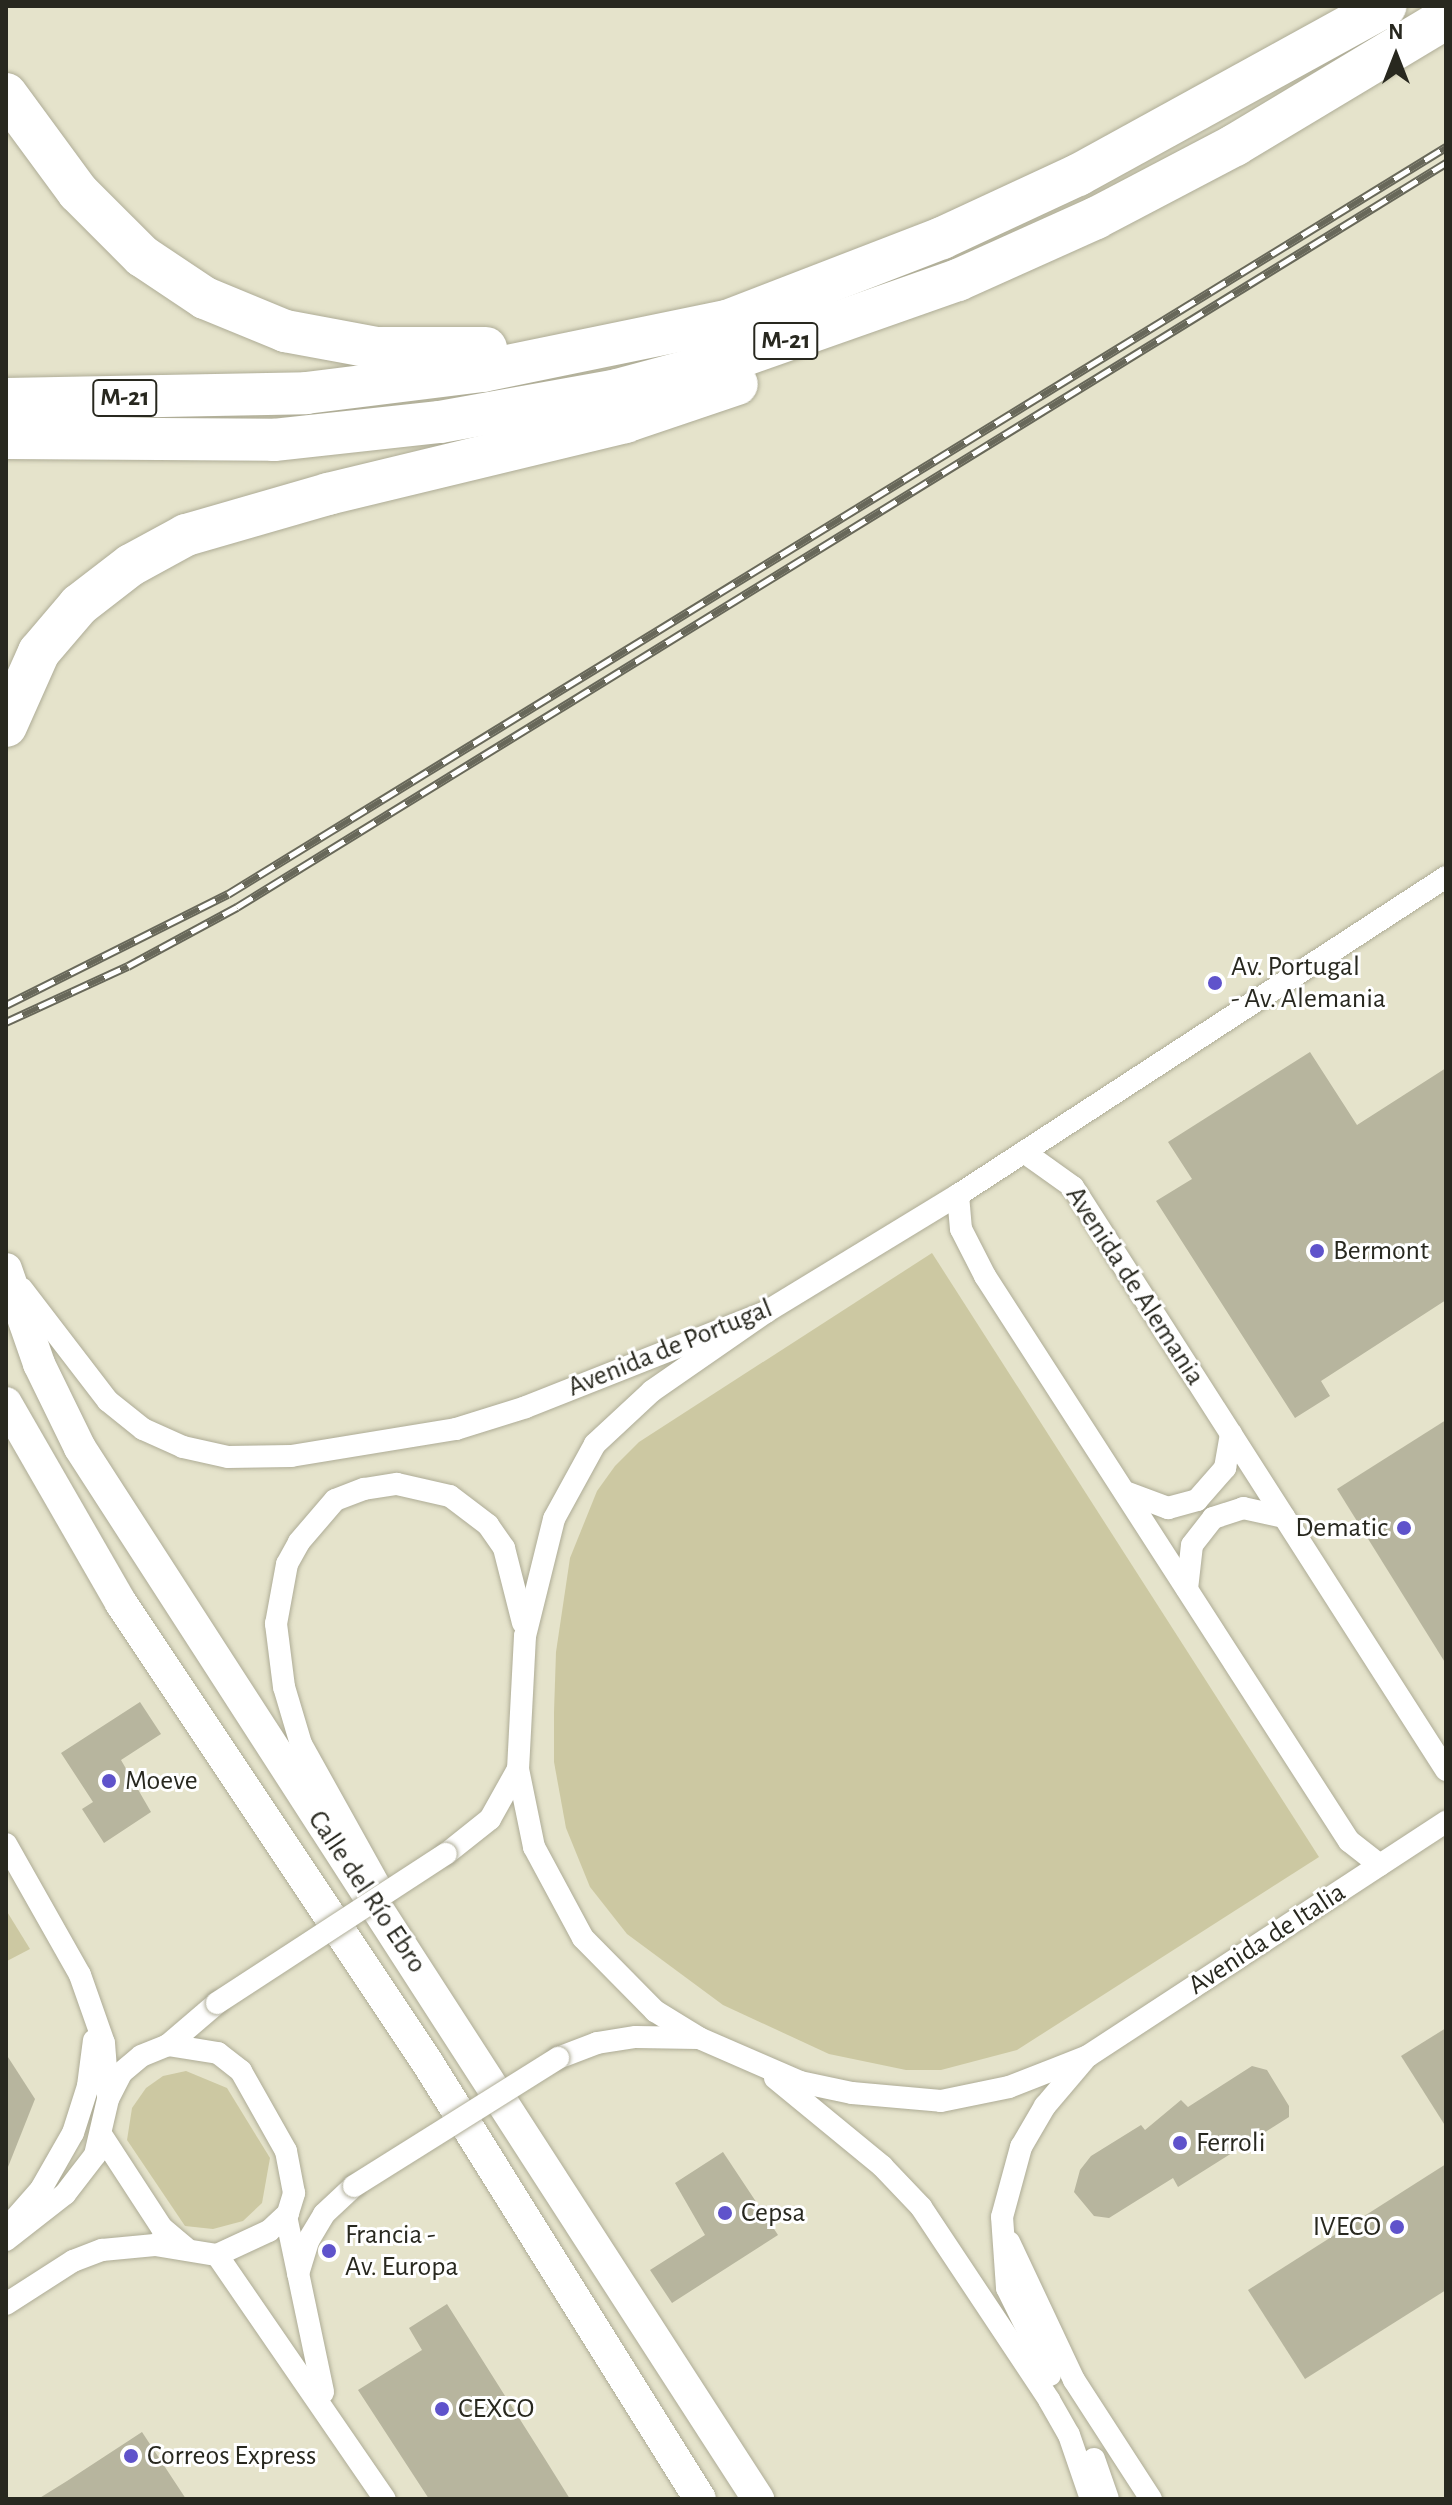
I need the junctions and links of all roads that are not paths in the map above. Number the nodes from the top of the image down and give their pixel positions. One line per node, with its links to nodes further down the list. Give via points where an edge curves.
1 (1386, 6): 5 (highway, M-21, via 1092,168)
2 (1446, 18): 4 (highway, M-21, via 1235,145)
3 (6, 94): 5 (highway, via 78,192 142,256 205,298 285,331 377,348 480,349 603,327)
4 (1096, 218): 8 (highway, M-21, via 958,280 834,326 617,390 440,422 274,440); 9 (highway, via 965,295 747,381 625,422 328,494 186,535 131,565 79,605 39,652)
5 (942, 238): 7 (highway, M-21, via 727,321 608,349 306,393)
6 (6, 380): 7 (highway)
7 (33, 394)
8 (6, 438)
9 (6, 726)
10 (1446, 877): 11 (street, Avenida de Portugal)
11 (1024, 1152): 12 (street, Avenida de Portugal); 16 (street, Avenida de Alemania, via 1073,1187)
12 (958, 1195): 14 (street, Avenida de Portugal); 17 (street, via 971,1252)
13 (6, 1267): 14 (street, Avenida de Portugal, via 108,1401 143,1429 183,1447 228,1457 354,1450 456,1429 526,1407); 28 (main road, Calle del Río Ebro, via 39,1364 80,1448)
14 (766, 1312): 20 (street, via 652,1391 586,1455 549,1533)
15 (6, 1403): 43 (main road, Calle del Río Ebro, via 137,1628 427,2062)
16 (1231, 1434): 17 (street, via 1225,1468 1197,1500 1168,1508 1151,1506); 18 (street, Avenida de Alemania)
17 (1124, 1490): 19 (street)
18 (1284, 1517): 19 (street, via 1243,1508 1213,1518 1192,1545); 22 (street, Avenida de Alemania)
19 (1187, 1589): 25 (street, via 1349,1841)
20 (525, 1636): 21 (street); 28 (street, via 514,1572 488,1525 450,1496 397,1484 335,1500 313,1521 287,1564 277,1651 301,1744)
21 (518, 1769): 27 (street, via 534,1847 583,1938 655,2011); 29 (street, bridge, via 490,1819 446,1854 217,2003)
22 (1446, 1770)
23 (1446, 1822): 25 (street, Avenida de Italia)
24 (6, 1844): 26 (street, via 80,1975)
25 (1380, 1865): 30 (street, Avenida de Italia)
26 (94, 2015): 32 (street, via 104,2043); 37 (street, via 88,2086 73,2133 41,2189)
27 (699, 2038): 31 (street); 34 (street, bridge, via 636,2037 597,2043 558,2058)
28 (466, 2041): 48 (main road, Calle del Río Ebro)
29 (168, 2045): 32 (street, via 141,2056 121,2073); 35 (street, via 218,2053 241,2071 286,2151 294,2193)
30 (1088, 2056): 31 (street, via 1009,2087 941,2101 852,2093 800,2082); 36 (street, via 1045,2106 1021,2147)
31 (756, 2063): 49 (street, via 842,2131 921,2207 1049,2400 1069,2435)
32 (108, 2099): 33 (street)
33 (102, 2136): 38 (street, via 95,2155 65,2194); 39 (street, via 162,2228)
34 (354, 2186): 35 (street); 41 (street, via 331,2203)
35 (287, 2215): 40 (street, via 244,2245); 41 (street)
36 (1002, 2217): 50 (street, via 1007,2288 1081,2432); 51 (street, via 1015,2262 1068,2368)
37 (6, 2229)
38 (6, 2240)
39 (186, 2248): 40 (street); 42 (street, via 102,2250 73,2261)
40 (217, 2255): 44 (street)
41 (296, 2279): 44 (street)
42 (6, 2304)
43 (595, 2333): 46 (main road); 47 (main road, Calle del Río Ebro)
44 (330, 2416): 45 (street)
45 (385, 2499)
46 (685, 2499)
47 (700, 2499)
48 (758, 2499)
49 (1091, 2499)
50 (1108, 2499)
51 (1151, 2499)

